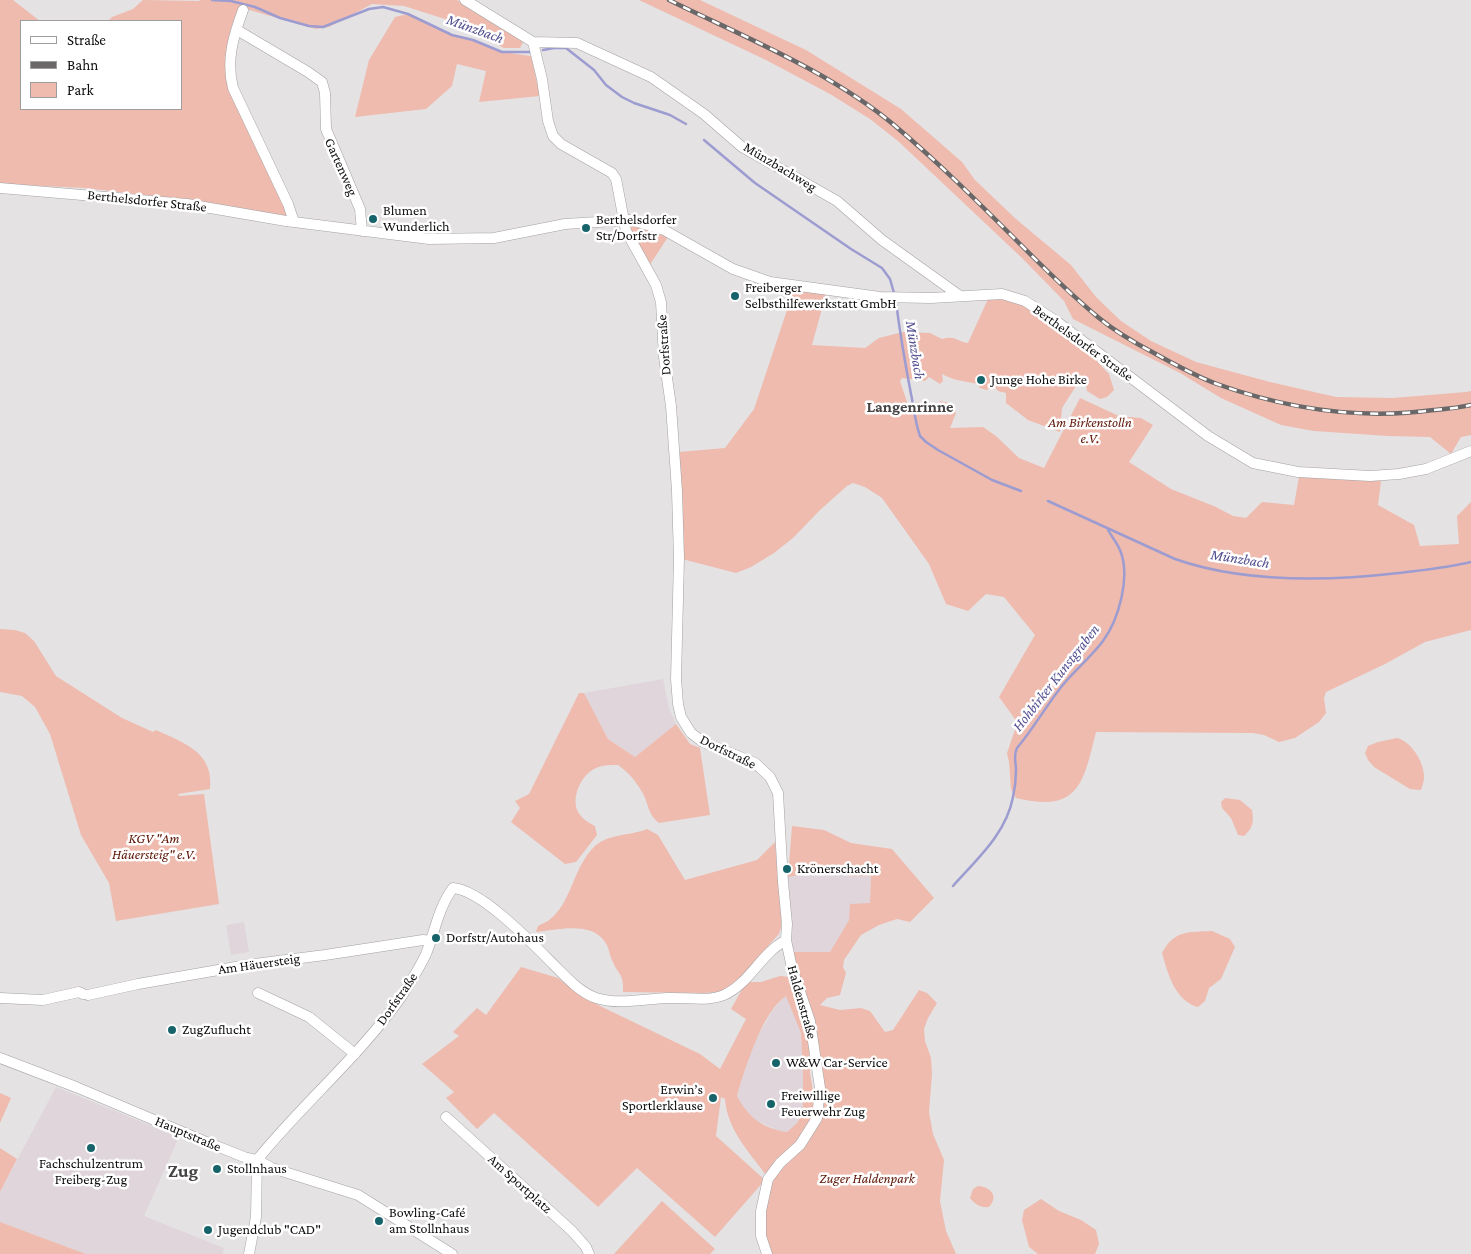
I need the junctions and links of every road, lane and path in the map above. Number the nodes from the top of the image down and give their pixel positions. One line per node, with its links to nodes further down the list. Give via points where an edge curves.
1 (465, 0): 4 (street)
2 (243, 10): 3 (street)
3 (237, 30): 7 (street, via 230,60 233,88); 8 (street, Gartenweg, via 322,82 326,130 360,209)
4 (536, 49): 6 (street, Dorfstraße, via 553,136 561,144 612,173 619,187); 9 (street, Münzbachweg, via 577,43 651,77 704,114 742,148 837,201 882,240)
5 (0, 188): 7 (street, Berthelsdorfer Straße, via 187,204)
6 (624, 220): 8 (street, Berthelsdorfer Straße, via 565,224 487,238 429,239); 9 (street, Berthelsdorfer Straße, via 664,230 733,269 770,282 880,297); 11 (street, Dorfstraße, via 626,231 662,302 664,357 678,491 678,704 691,734 755,763 775,786)
7 (294, 222): 8 (street, Berthelsdorfer Straße)
8 (362, 231)
9 (960, 296): 10 (street, Berthelsdorfer Straße, via 1002,294 1034,306 1208,436 1253,463 1298,472 1370,476 1426,469)
10 (1471, 451)
11 (786, 940): 12 (street, Dorfstraße, via 772,950 744,981 722,996 614,1001 594,997 576,987 518,931 466,890 453,888 446,897); 22 (street, Haldenstraße, via 810,1021 820,1088 817,1118 800,1145 768,1178 760,1211 761,1236)
12 (431, 941): 14 (street, Am Häuersteig, via 247,965 43,1000); 15 (street, Dorfstraße, via 404,992)
13 (258, 993): 15 (street, via 309,1017)
14 (0, 998)
15 (355, 1054): 18 (street, Dorfstraße)
16 (0, 1058): 18 (street, Hauptstraße, via 204,1142)
17 (446, 1117): 21 (street, Am Sportplatz, via 572,1231)
18 (257, 1160): 19 (street, via 256,1217); 20 (street, Hauptstraße, via 290,1175 358,1195)
19 (249, 1254)
20 (452, 1254)
21 (589, 1254)
22 (767, 1254)

